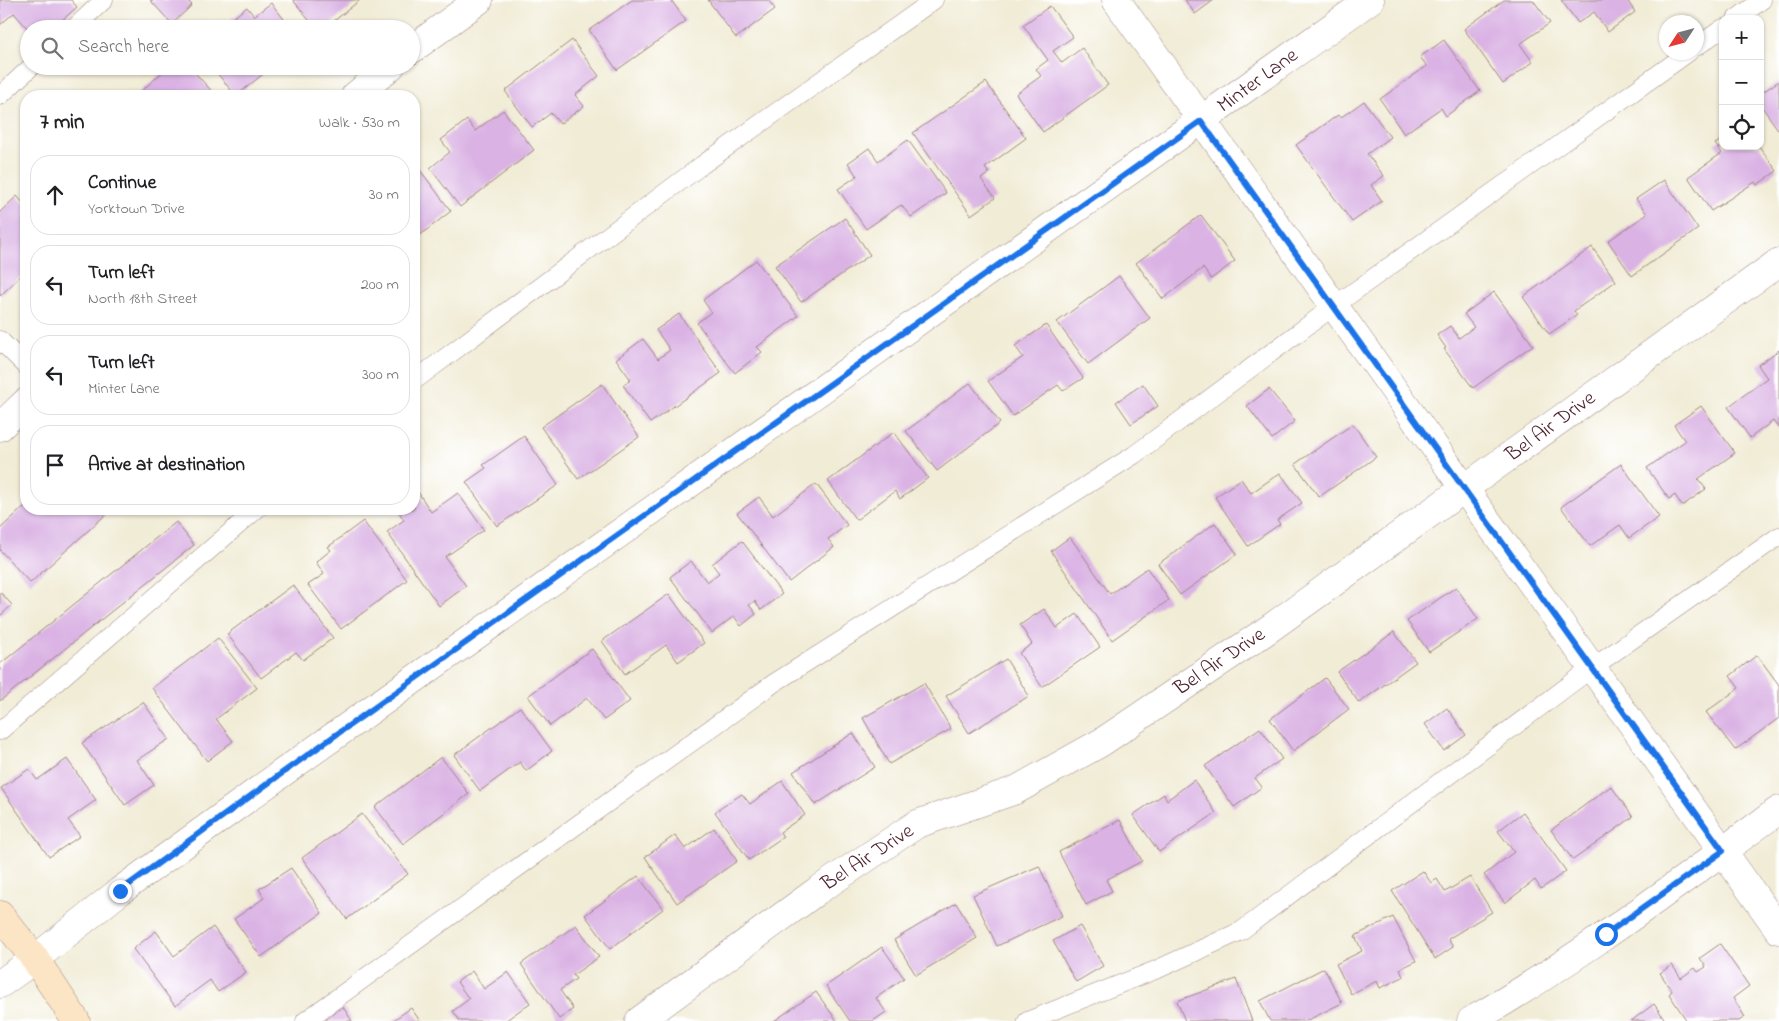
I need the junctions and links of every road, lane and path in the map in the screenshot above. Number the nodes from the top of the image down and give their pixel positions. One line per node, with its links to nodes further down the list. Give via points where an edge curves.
1 (104, 0): 8 (lane)
2 (479, 0): 11 (street)
3 (934, 0): 22 (lane, via 702,164)
4 (1116, 0): 17 (street)
5 (1370, 0): 17 (street, Minter Lane)
6 (1762, 0): 7 (lane)
7 (1741, 15)
8 (82, 20)
9 (1719, 31): 10 (lane)
10 (1704, 41)
11 (420, 43)
12 (1678, 60): 19 (lane)
13 (22, 75): 16 (lane)
14 (380, 75): 15 (street)
15 (362, 90)
16 (0, 96)
17 (1201, 121): 19 (street); 34 (street, Minter Lane, via 277,777 120,891)
18 (1779, 262): 25 (street, Bel Air Drive)
19 (1334, 306): 25 (street); 37 (lane, via 1134,455 774,683)
20 (0, 340): 21 (lane)
21 (20, 360)
22 (420, 376)
23 (20, 408): 24 (street)
24 (0, 427)
25 (1465, 489): 28 (street); 38 (street, Bel Air Drive, via 1102,742 1016,790 917,824 817,891)
26 (250, 515): 29 (lane)
27 (1779, 536): 28 (lane)
28 (1592, 668): 31 (street); 39 (lane, via 1241,931 1158,969)
29 (0, 732)
30 (1779, 810): 31 (street)
31 (1723, 851): 33 (street); 40 (street, via 1510,999)
32 (0, 915): 34 (main road)
33 (1779, 930)
34 (35, 958): 35 (street, Minter Lane); 36 (main road)
35 (0, 984)
36 (76, 1021)
37 (305, 1021)
38 (639, 1021)
39 (1027, 1021)
40 (1471, 1021)

